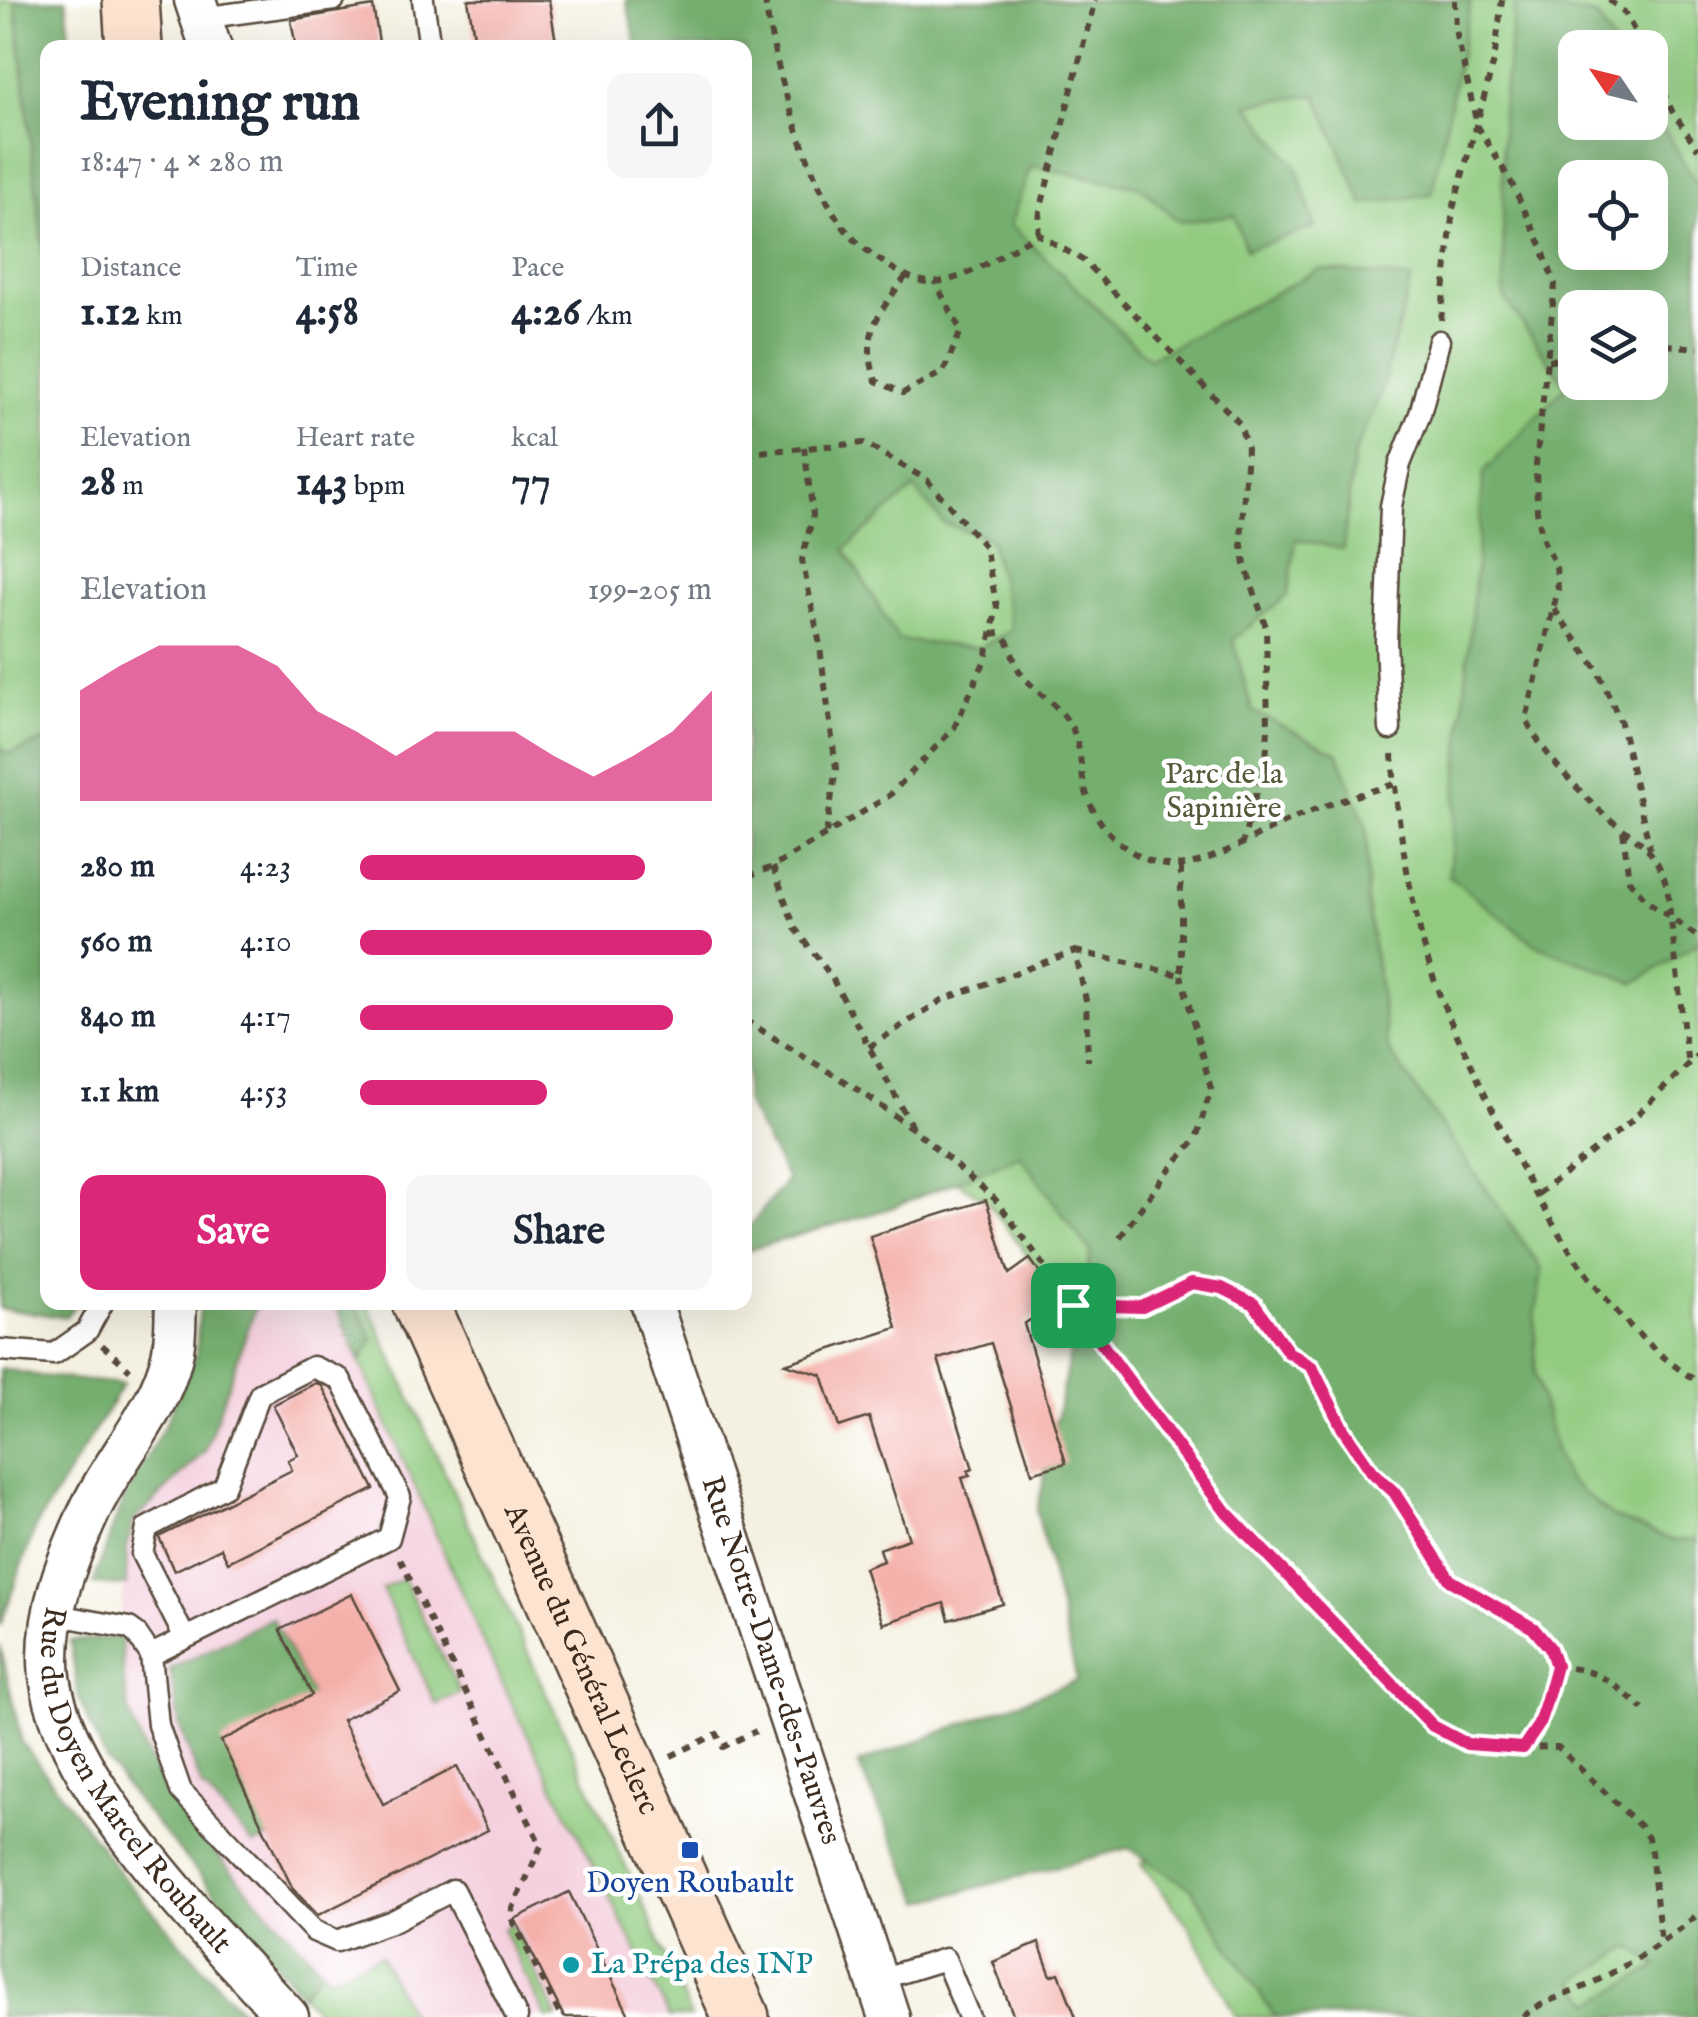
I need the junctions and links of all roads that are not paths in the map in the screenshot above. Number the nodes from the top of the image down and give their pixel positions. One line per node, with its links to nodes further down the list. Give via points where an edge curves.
1 (131, 0): 5 (main road)
2 (334, 0): 4 (lane)
3 (423, 0): 6 (lane)
4 (202, 22)
5 (134, 40)
6 (429, 40)
7 (1439, 341): 8 (lane, via 1391,506)
8 (1390, 729)
9 (98, 1310): 13 (lane, via 86,1331 54,1354)
10 (175, 1310): 14 (street, Rue du Doyen Marcel Roubault, via 172,1356 64,1566)
11 (424, 1310): 20 (main road, Avenue du Général Leclerc)
12 (654, 1310): 17 (street, Rue Notre-Dame-des-Pauvres)
13 (0, 1350)
14 (52, 1614): 16 (lane, via 128,1628); 18 (street, Rue du Doyen Marcel Roubault, via 49,1665 72,1750 134,1842)
15 (185, 1638): 15 (lane, via 389,1538 400,1496 340,1379 313,1367 260,1394 224,1486 147,1528 142,1554); 16 (lane)
16 (150, 1655): 19 (lane, via 158,1724 181,1791 314,1931 337,1941 454,1890)
17 (882, 1999): 21 (lane, via 945,1959)
18 (288, 2017)
19 (517, 2017)
20 (741, 2017)
21 (969, 2017)

